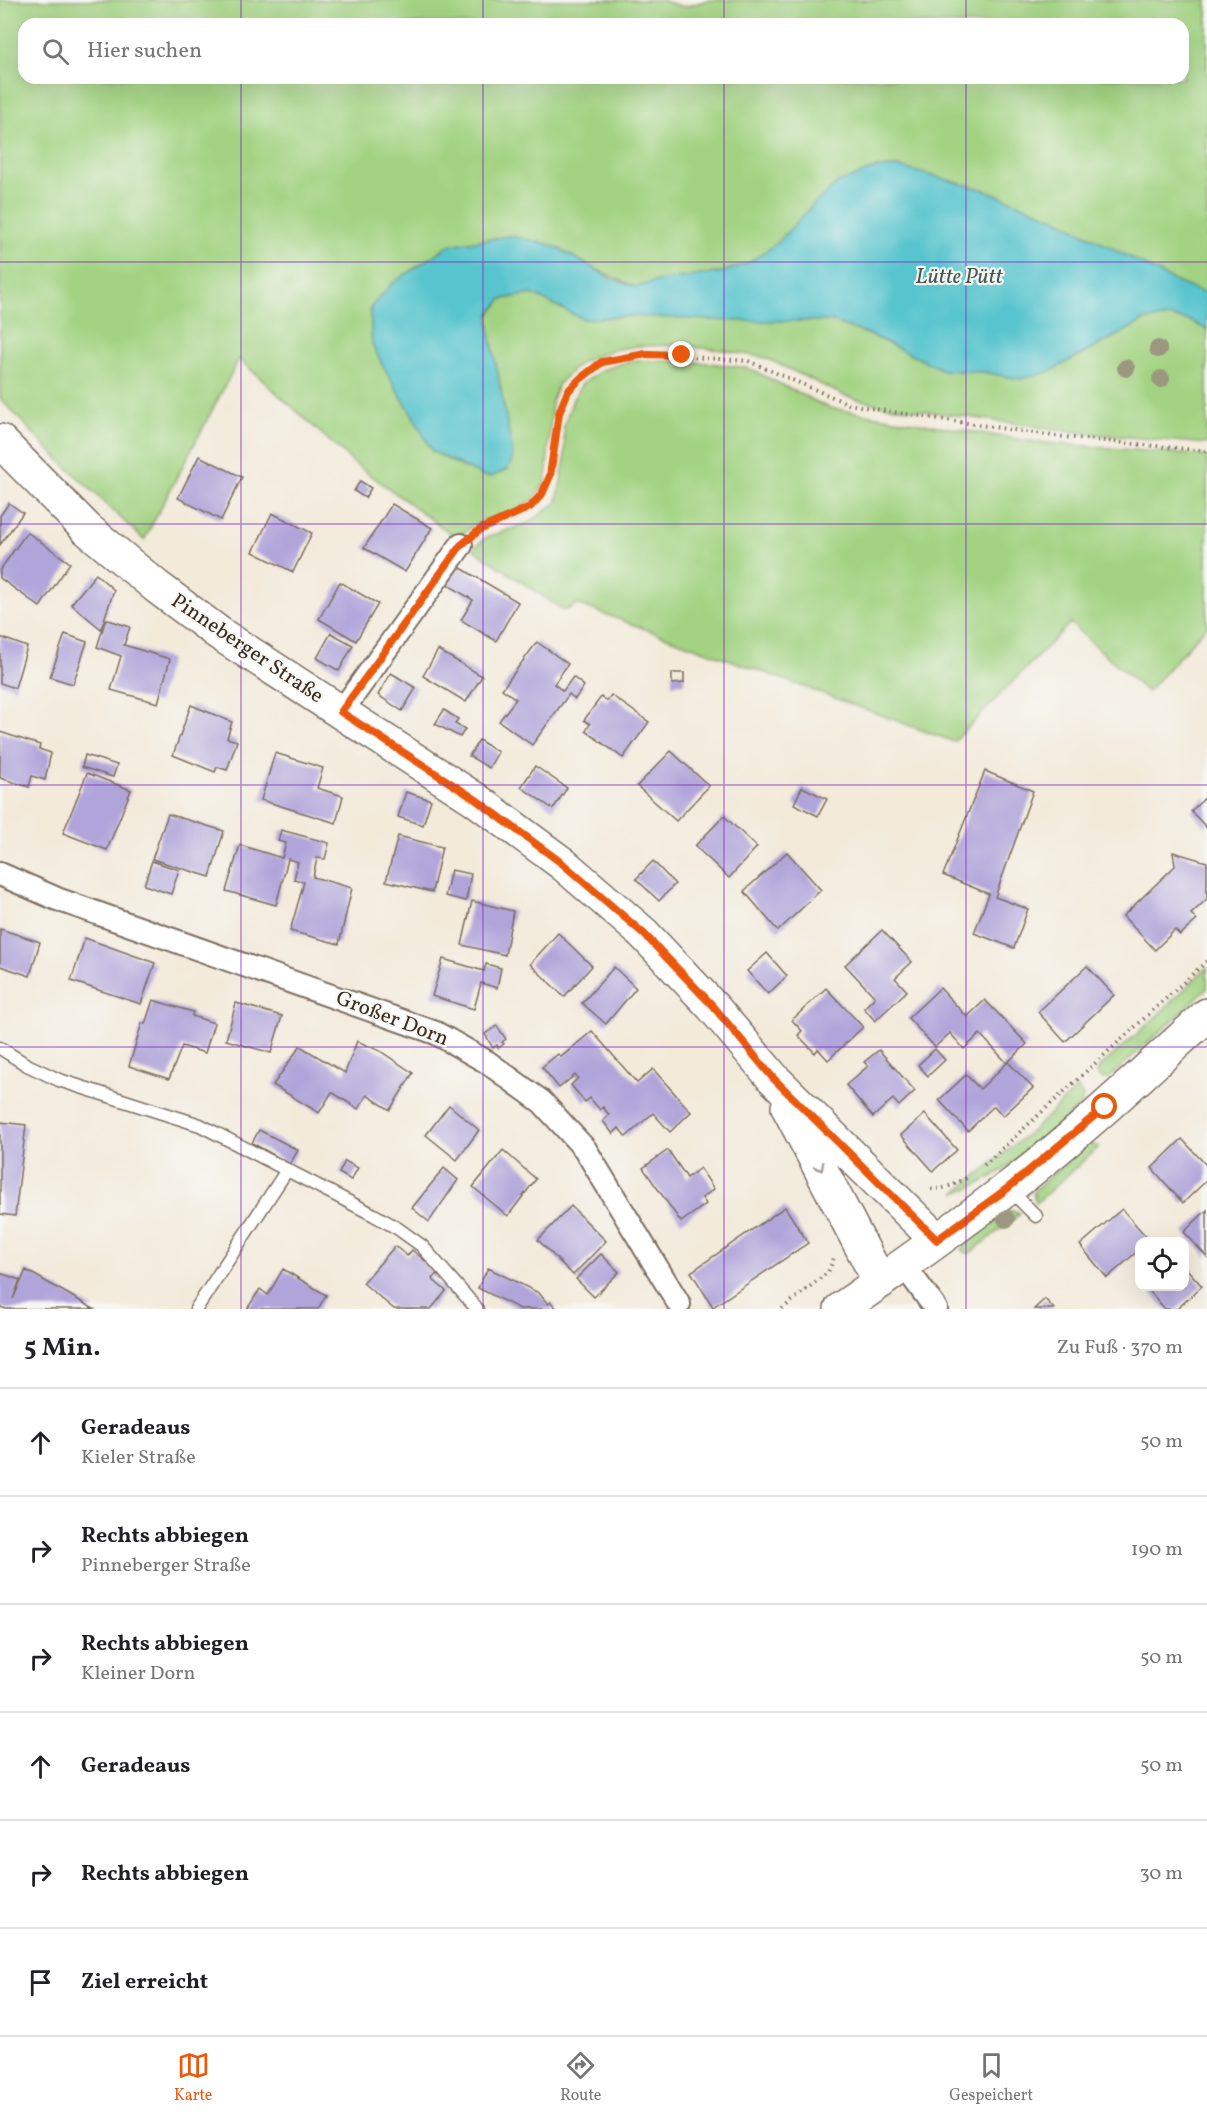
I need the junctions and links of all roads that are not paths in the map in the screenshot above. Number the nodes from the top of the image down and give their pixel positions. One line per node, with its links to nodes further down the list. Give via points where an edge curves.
1 (0, 441): 3 (main road, Pinneberger Straße, via 87,529 157,587 220,634)
2 (461, 545): 3 (street)
3 (341, 712): 7 (main road, Pinneberger Straße, via 475,799 563,864 644,934 713,1006)
4 (0, 874): 13 (street, Großer Dorn, via 57,899 436,1033 487,1062 542,1102 585,1149)
5 (1207, 1015): 9 (main road)
6 (0, 1048): 8 (lane, via 59,1080 200,1125)
7 (773, 1078): 11 (main road, Pinneberger Straße); 12 (main road, Pinneberger Straße, one-way to 12)
8 (287, 1170): 14 (lane); 15 (lane, via 398,1228 422,1246)
9 (1008, 1188): 10 (lane); 11 (main road)
10 (1036, 1216)
11 (937, 1240): 12 (main road)
12 (892, 1274): 16 (main road); 17 (street)
13 (679, 1304)
14 (196, 1309)
15 (477, 1309)
16 (841, 1309)
17 (936, 1309)

